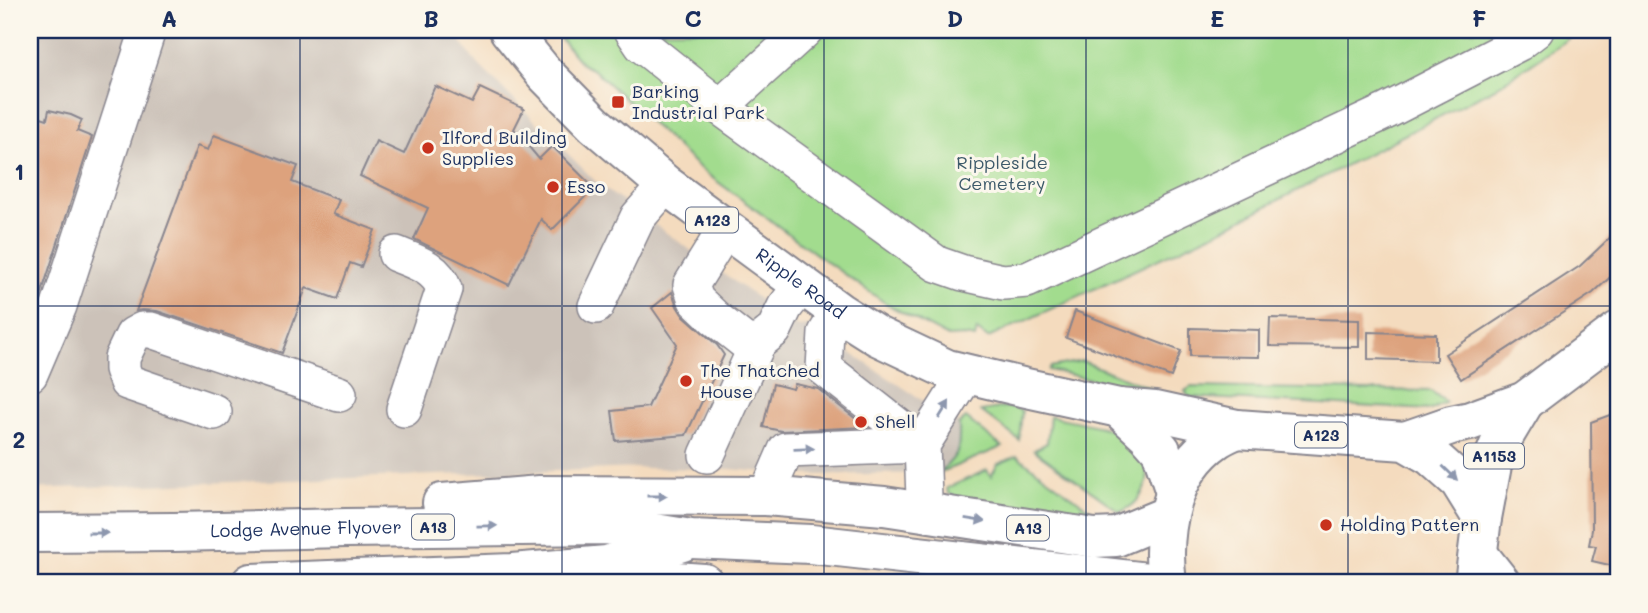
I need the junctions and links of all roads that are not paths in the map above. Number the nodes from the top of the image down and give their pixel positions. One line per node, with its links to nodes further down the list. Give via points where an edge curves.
1 (148, 30): 15 (street, via 60,306)
2 (509, 30): 7 (main road, Ripple Road / A123, via 594,124)
3 (632, 30): 6 (street, via 642,45)
4 (805, 30): 6 (street)
5 (1535, 30): 6 (street, via 1519,43 1387,111 1027,280 1003,282 937,264)
6 (720, 107)
7 (666, 185): 8 (main road, Ripple Road / A123); 11 (street, via 638,217)
8 (725, 230): 10 (main road, Ripple Road / A123); 14 (street, via 691,285 696,300 715,318 744,341)
9 (396, 254): 20 (street, via 428,267 444,289)
10 (802, 285): 12 (main road, Ripple Road / A123); 14 (street, via 774,330)
11 (596, 306)
12 (839, 312): 16 (main road, Ripple Road / A123, via 877,336); 24 (street, via 826,333 824,368)
13 (1618, 331): 18 (main road, A1153)
14 (758, 343): 25 (street)
15 (30, 374)
16 (967, 374): 19 (main road, Ripple Road / A123); 24 (street, one-way to 16)
17 (339, 394): 21 (street, via 151,330 134,335 122,358 127,382)
18 (1525, 401): 23 (main road, A1153); 32 (main road, A1153, via 1493,460)
19 (1119, 408): 22 (main road, Ripple Road / A123); 27 (main road, via 1161,450)
20 (404, 409)
21 (214, 412)
22 (1237, 429): 23 (main road, Ripple Road / A123); 27 (main road, via 1203,450)
23 (1405, 441): 32 (main road, Ripple Road / A123, one-way to 32, via 1459,481)
24 (922, 445): 26 (street, one-way to 24, via 786,450); 28 (street)
25 (707, 455)
26 (766, 496): 28 (main road, A13); 29 (main road, A13, one-way to 26, via 271,507 455,503 540,495)
27 (1172, 504): 28 (main road, A13, one-way to 27, via 1094,538 1139,529); 37 (main road)
28 (922, 512)
29 (174, 532): 30 (main road, A13, one-way to 29); 31 (main road, Lodge Avenue Flyover / A13, one-way to 31, via 606,525)
30 (30, 533)
31 (691, 539): 33 (main road, Lodge Avenue Flyover / A13, via 607,565); 36 (main road, Lodge Avenue Flyover / A13, via 811,544)
32 (1484, 560)
33 (412, 576): 34 (main road, A13); 35 (main road, A13)
34 (251, 583)
35 (704, 583)
36 (1157, 583)
37 (1167, 583)

